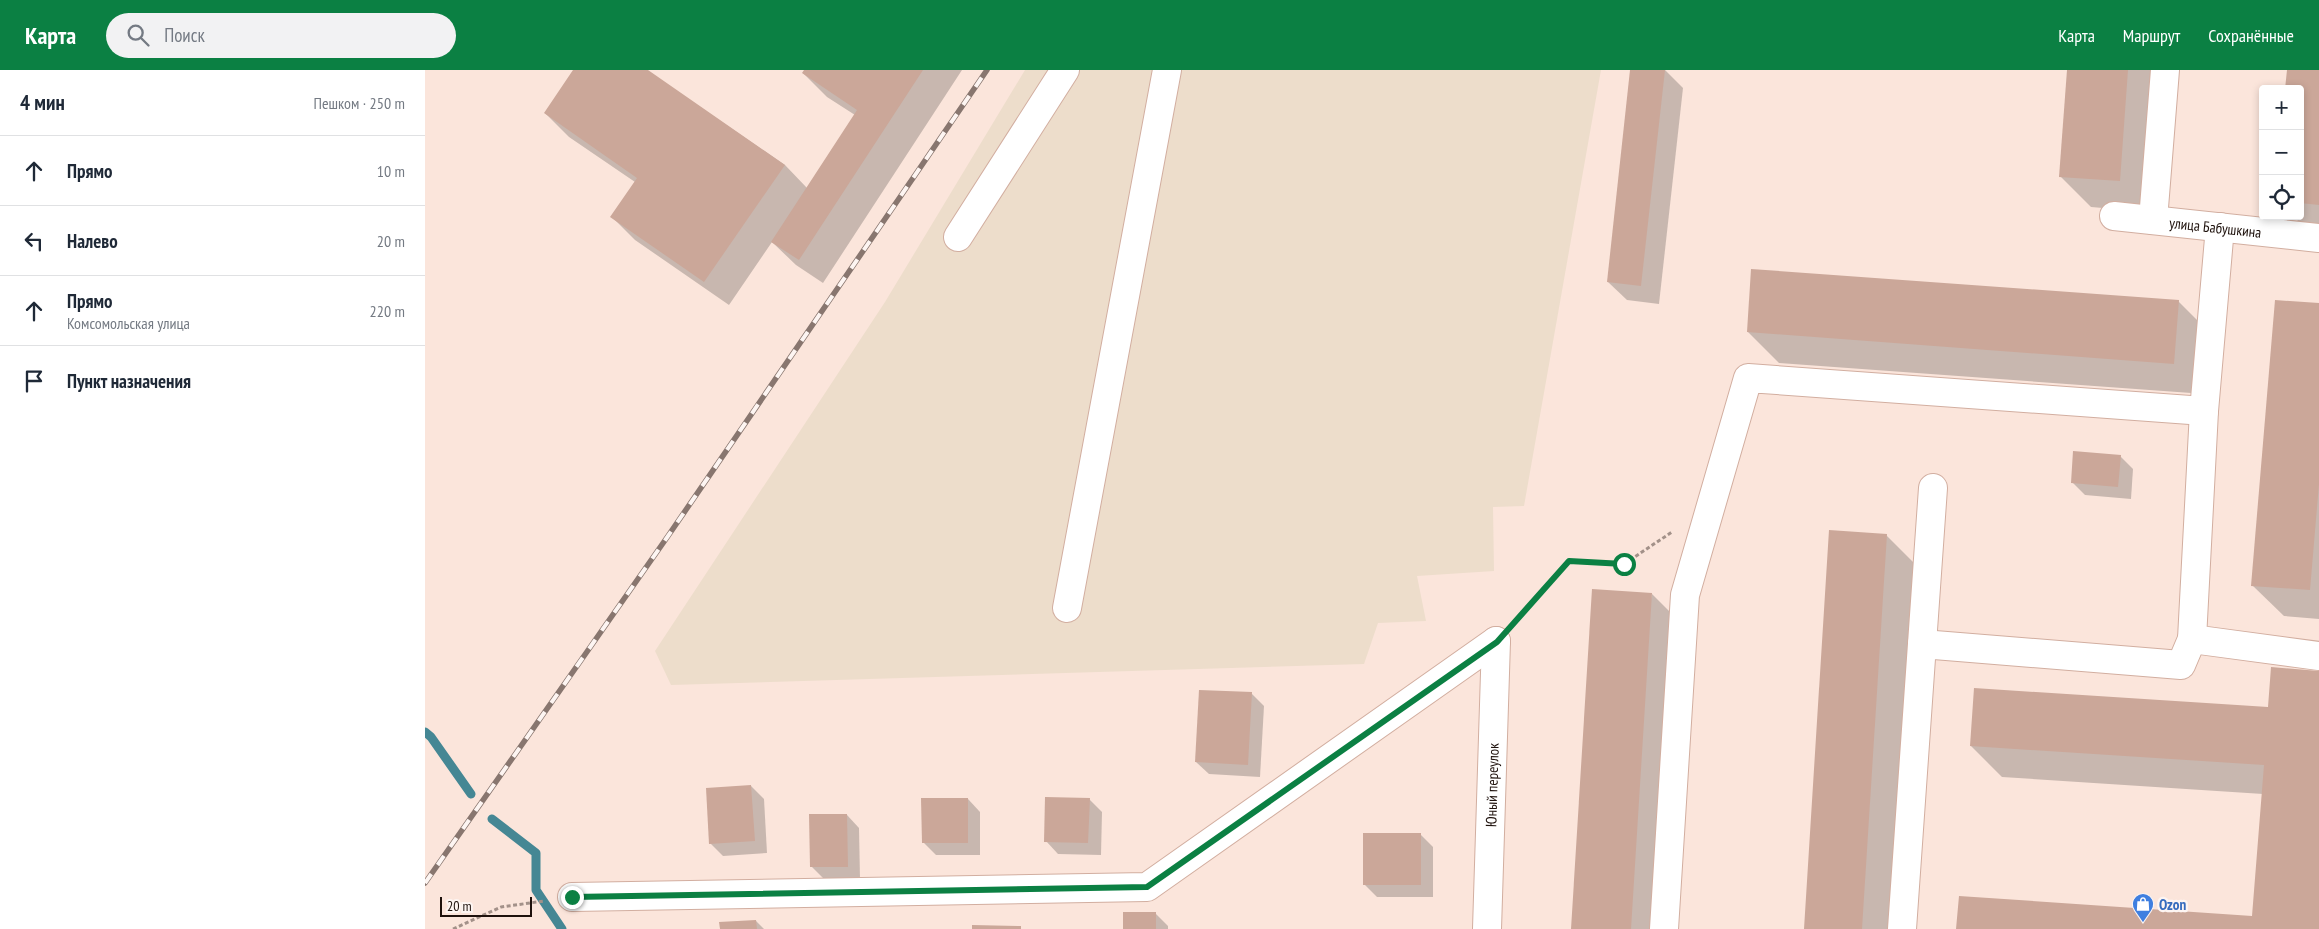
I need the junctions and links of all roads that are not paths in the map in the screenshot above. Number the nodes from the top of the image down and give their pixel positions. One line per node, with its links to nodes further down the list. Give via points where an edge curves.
1 (1065, 70): 7 (street)
2 (1167, 70): 11 (street)
3 (2165, 70): 5 (street)
4 (2114, 216): 5 (street, улица Бабушкина)
5 (2153, 220): 6 (street, улица Бабушкина)
6 (2220, 227): 8 (street, улица Бабушкина); 9 (street)
7 (957, 237)
8 (2319, 238)
9 (2203, 411): 12 (street); 17 (street, via 1748,378 1685,595)
10 (1933, 488): 13 (street)
11 (1067, 608)
12 (2192, 639): 13 (street, via 2181,665); 14 (street)
13 (1921, 644): 18 (street)
14 (2319, 656)
15 (572, 897): 16 (street, Юный переулок, via 1147,887 1497,642)
16 (1487, 929)
17 (1664, 929)
18 (1902, 929)

